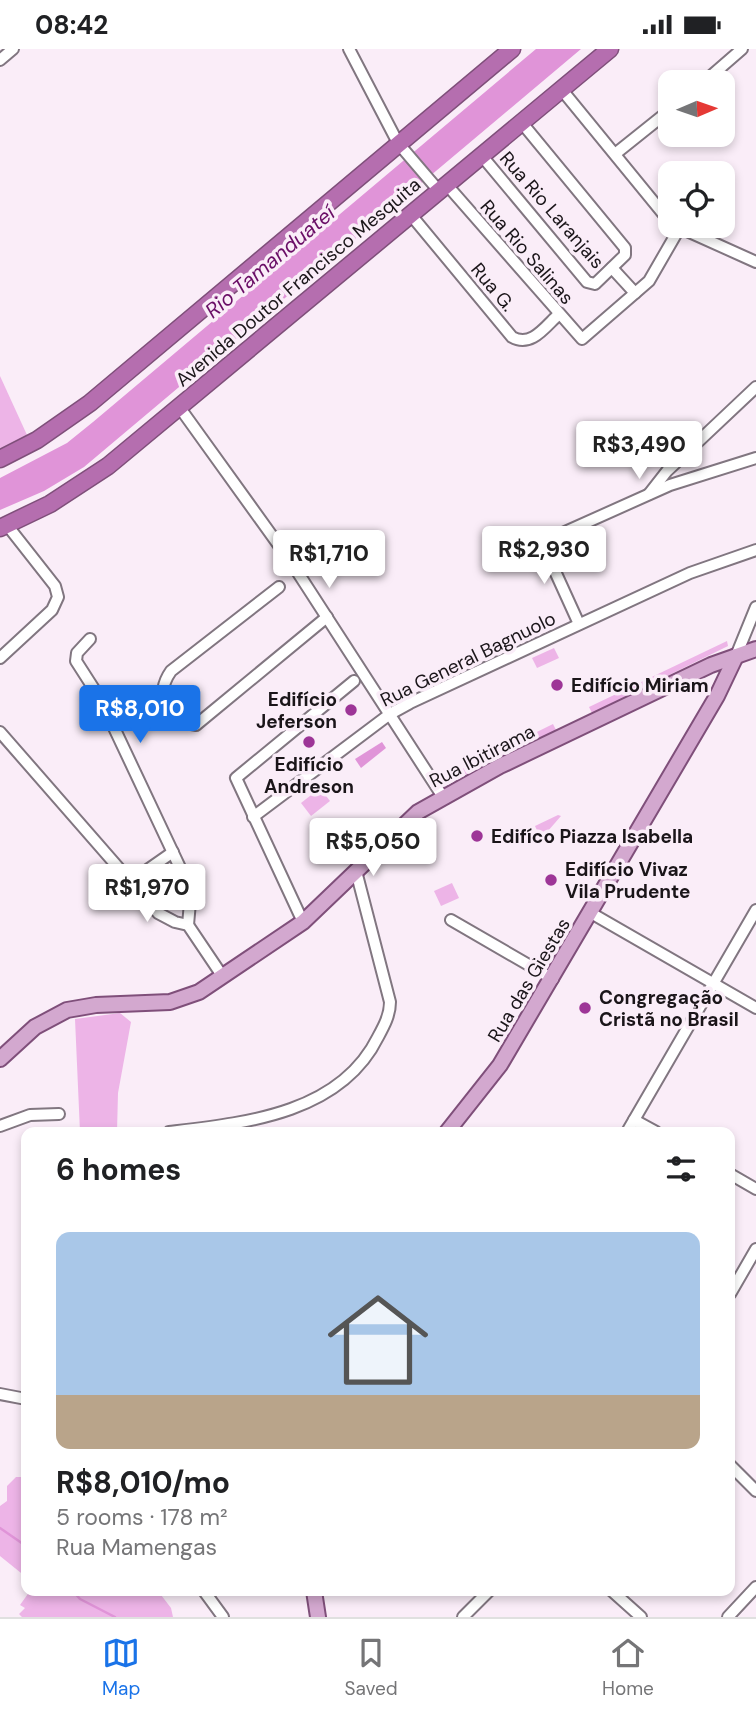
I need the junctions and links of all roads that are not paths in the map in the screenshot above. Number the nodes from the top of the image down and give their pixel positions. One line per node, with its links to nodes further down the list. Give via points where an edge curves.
1 (13, 49): 6 (street)
2 (349, 49): 11 (street, Rua Rio Salinas)
3 (512, 49): 11 (highway)
4 (610, 49): 8 (highway, Avenida Doutor Francisco Mesquita)
5 (743, 49): 7 (street)
6 (0, 60)
7 (718, 70)
8 (562, 90): 10 (highway, Avenida Doutor Francisco Mesquita); 12 (street)
9 (658, 120): 12 (street)
10 (522, 123): 13 (highway, Avenida Doutor Francisco Mesquita); 20 (street, Rua Rio Laranjais, via 625,248 625,255)
11 (402, 148): 14 (street, Rua Rio Salinas); 26 (highway, via 90,403)
12 (615, 154): 15 (street)
13 (482, 156): 14 (highway, Avenida Doutor Francisco Mesquita); 20 (street, Rua Rio Laranjais, via 587,282 595,283)
14 (439, 186): 16 (highway, Avenida Doutor Francisco Mesquita); 22 (street, Rua Rio Salinas)
15 (658, 206)
16 (411, 215): 22 (street, Rua G., via 512,337 530,340); 24 (highway, Avenida Doutor Francisco Mesquita)
17 (670, 238): 21 (street, via 655,273)
18 (702, 238): 19 (street)
19 (756, 262)
20 (612, 268): 21 (street)
21 (635, 293): 22 (street, Rua Rio Salinas, via 583,339)
22 (558, 315)
23 (756, 387): 27 (street, via 667,471)
24 (180, 408): 28 (highway, Avenida Doutor Francisco Mesquita, via 77,488); 32 (street)
25 (756, 458): 27 (street)
26 (0, 459)
27 (649, 494): 33 (street, via 544,543)
28 (3, 526): 37 (street, via 55,586 58,597 52,610)
29 (756, 550): 33 (street, Rua General Bagnuolo, via 690,573)
30 (279, 587): 32 (street, via 171,671 161,695 163,706 175,717 196,725)
31 (756, 607): 36 (street)
32 (327, 617): 39 (street)
33 (579, 624): 39 (street, Rua General Bagnuolo)
34 (90, 639): 43 (street, via 76,661 101,700)
35 (756, 649): 36 (main road, Rua Ibitirama)
36 (736, 656): 41 (main road, Rua Ibitirama); 47 (main road, Rua das Giestas)
37 (0, 658)
38 (354, 681): 42 (street, via 239,774 236,782)
39 (390, 714): 41 (street); 42 (street, Rua General Bagnuolo)
40 (0, 732): 45 (street)
41 (443, 797): 44 (main road, Rua Ibitirama, via 401,825)
42 (253, 817): 49 (street)
43 (173, 852): 45 (street); 50 (street, via 192,898)
44 (356, 871): 49 (main road, Rua Ibitirama); 59 (street, via 390,1002 388,1017 366,1061 346,1080 274,1116)
45 (130, 882): 50 (street, via 158,913)
46 (756, 910): 53 (street)
47 (591, 913): 52 (main road, Rua das Giestas); 53 (street)
48 (451, 920): 52 (street)
49 (303, 922): 51 (main road, Rua Ibitirama)
50 (188, 925): 51 (street)
51 (223, 977): 55 (main road, Rua Ibitirama, via 170,1002 67,1010 34,1027)
52 (553, 979): 60 (main road, Rua das Giestas, via 500,1065)
53 (712, 983): 54 (street); 57 (street)
54 (756, 1008)
55 (0, 1059)
56 (60, 1114): 58 (street, via 30,1115)
57 (634, 1120): 61 (street); 62 (street)
58 (0, 1126)
59 (202, 1127)
60 (451, 1127)
61 (630, 1127)
62 (647, 1127)
63 (735, 1177): 64 (street)
64 (756, 1189)
65 (756, 1249): 66 (street)
66 (735, 1285)
67 (0, 1394): 68 (street)
68 (21, 1398)
69 (735, 1470): 70 (street)
70 (756, 1490)
71 (756, 1587): 80 (street)
72 (208, 1596): 76 (street)
73 (315, 1596): 77 (main road)
74 (484, 1596): 78 (street)
75 (617, 1596): 79 (street)
76 (223, 1617)
77 (318, 1617)
78 (463, 1617)
79 (640, 1617)
80 (728, 1617)

